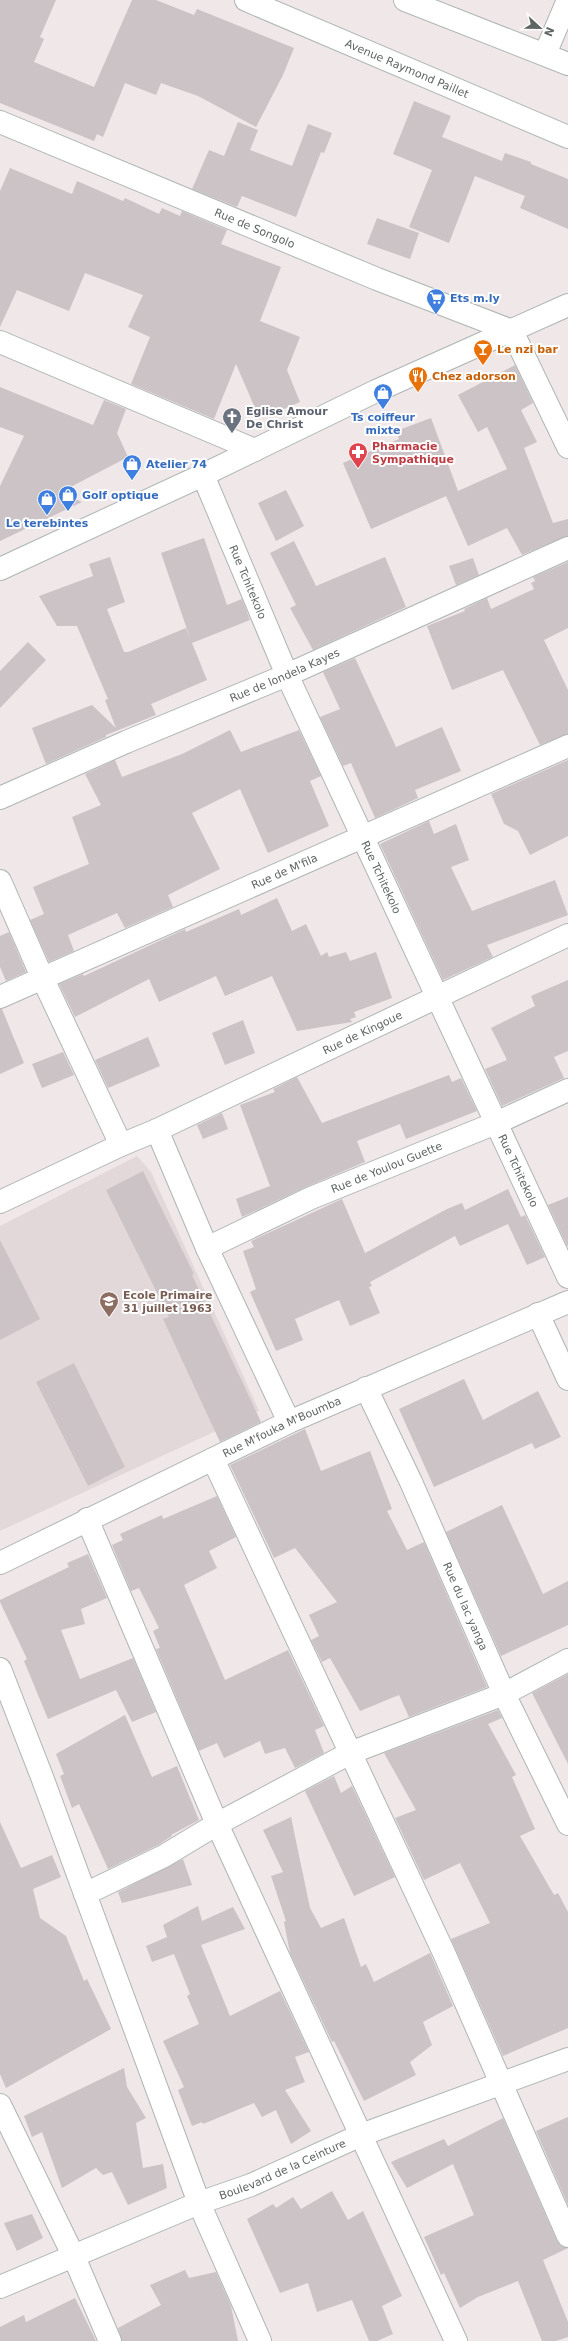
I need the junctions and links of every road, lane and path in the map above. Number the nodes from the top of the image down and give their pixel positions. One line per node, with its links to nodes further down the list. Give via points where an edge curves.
1 (246, 0): 7 (street, Avenue Raymond Paillet)
2 (568, 0): 4 (street)
3 (411, 1): 4 (street)
4 (545, 54): 5 (street)
5 (568, 64)
6 (0, 122): 9 (street, Rue de Songolo, via 377,279)
7 (568, 137)
8 (568, 305): 9 (street)
9 (512, 331): 11 (street); 12 (street, via 376,391)
10 (0, 342): 12 (street)
11 (568, 447)
12 (255, 450): 13 (street)
13 (203, 475): 15 (street); 16 (street, Rue Tchitekolo)
14 (568, 548): 16 (street, Rue de londela Kayes)
15 (0, 569)
16 (287, 675): 18 (street, Rue de londela Kayes); 19 (street, Rue Tchitekolo)
17 (568, 746): 19 (street, Rue de M'fila)
18 (0, 798)
19 (362, 836): 22 (street, Rue de M'fila); 24 (street, Rue Tchitekolo)
20 (0, 881): 22 (street)
21 (568, 935): 24 (street, Rue de Kingoue)
22 (42, 977): 23 (street, Rue de M'fila); 28 (street)
23 (0, 997)
24 (437, 998): 26 (street, Rue Tchitekolo); 27 (street, Rue de Kingoue)
25 (568, 1090): 26 (street, Rue de Youlou Guette)
26 (496, 1123): 30 (street, Rue de Youlou Guette, via 311,1198); 31 (street, Rue Tchitekolo)
27 (157, 1130): 28 (street, Rue de Kingoue); 30 (street)
28 (121, 1145): 29 (street, Rue de Kingoue)
29 (0, 1202)
30 (207, 1248): 36 (street)
31 (568, 1276)
32 (568, 1302): 33 (street, Rue M'fouka M'Boumba)
33 (538, 1314): 34 (street); 35 (street, Rue M'fouka M'Boumba)
34 (568, 1379)
35 (366, 1388): 36 (street, Rue M'fouka M'Boumba); 42 (street, Rue du lac yanga, via 411,1482)
36 (289, 1422): 37 (street, Rue M'fouka M'Boumba)
37 (213, 1458): 38 (street, Rue M'fouka M'Boumba); 43 (street)
38 (86, 1519): 39 (street, Rue M'fouka M'Boumba); 44 (street)
39 (0, 1563)
40 (568, 1660): 42 (street)
41 (0, 1669): 46 (street)
42 (504, 1694): 43 (street); 45 (street, Rue du lac yanga)
43 (350, 1753): 44 (street); 48 (street, via 444,1953)
44 (217, 1824): 46 (street, via 164,1856); 50 (street)
45 (568, 1824)
46 (85, 1894): 51 (street)
47 (568, 2059): 48 (street, Boulevard de la Ceinture)
48 (500, 2083): 50 (street, Boulevard de la Ceinture); 52 (street)
49 (0, 2105): 53 (street)
50 (361, 2135): 51 (street, Boulevard de la Ceinture, via 251,2185); 57 (street)
51 (199, 2203): 53 (street, Boulevard de la Ceinture); 56 (street)
52 (568, 2236)
53 (74, 2257): 54 (street, Boulevard de la Ceinture); 55 (street)
54 (0, 2287)
55 (110, 2341)
56 (260, 2341)
57 (456, 2341)

